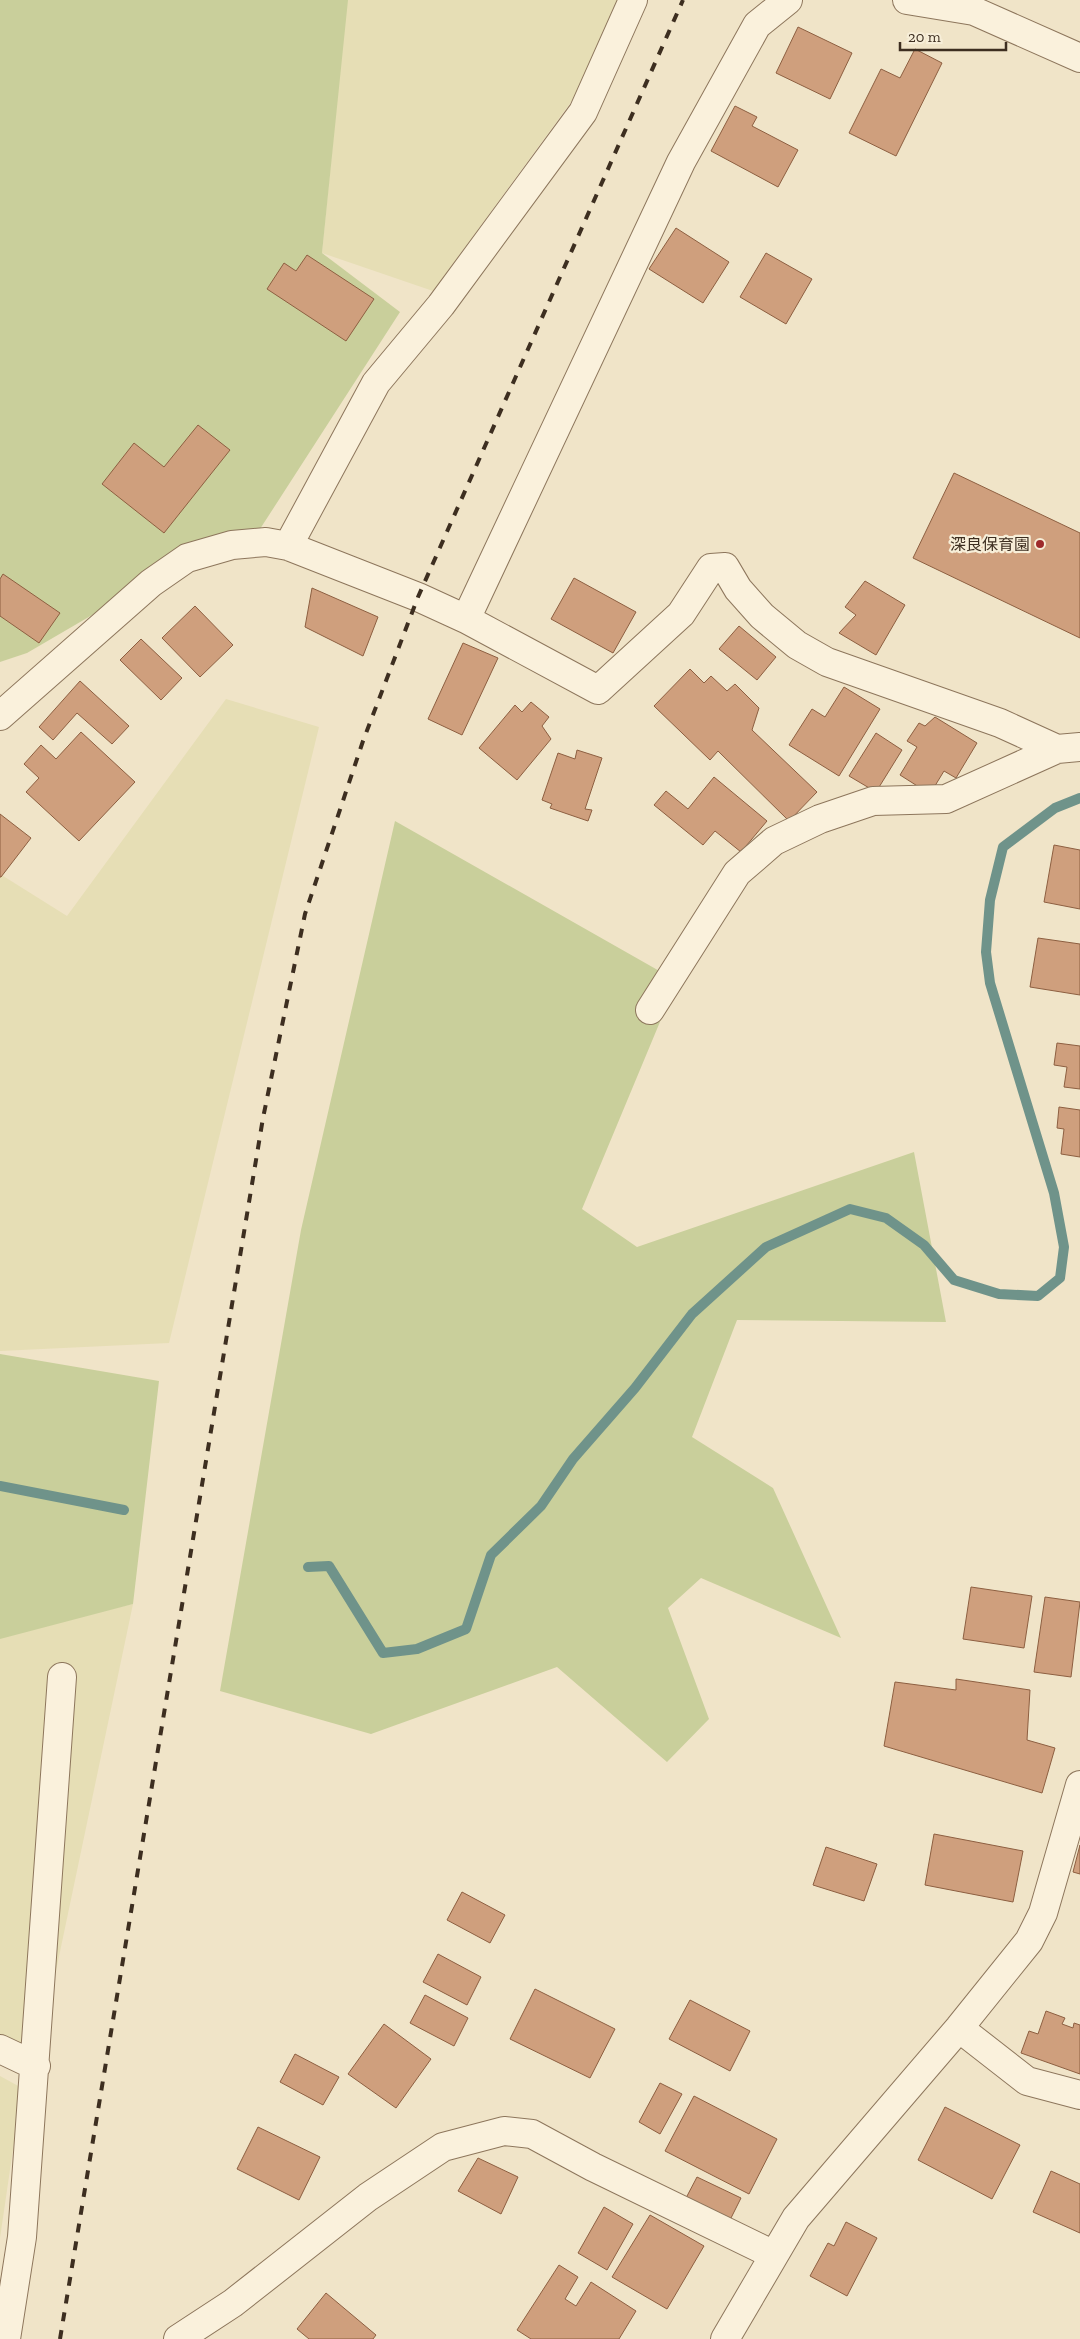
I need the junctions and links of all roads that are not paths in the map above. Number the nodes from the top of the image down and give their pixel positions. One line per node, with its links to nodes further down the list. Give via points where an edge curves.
1 (633, 0): 5 (street, via 583,112 441,305 376,383)
2 (788, 0): 6 (street, via 757,25 681,162)
3 (907, 0): 4 (street, via 974,11)
4 (1080, 58)
5 (288, 546): 6 (street); 7 (street, via 266,542 232,545 187,558 151,583)
6 (466, 619): 8 (street, via 598,690 680,614 711,568 725,567 738,589 762,616 797,645 827,662)
7 (0, 716)
8 (1069, 748): 9 (street, via 946,799 873,801 820,819 774,841 737,873)
9 (650, 1010)
10 (62, 1677): 14 (street)
11 (1080, 1785): 12 (street, via 1043,1913 1028,1941)
12 (959, 2028): 15 (street, via 1027,2081); 16 (street, via 796,2218)
13 (0, 2049): 14 (street)
14 (36, 2066): 17 (street, via 22,2237)
15 (1080, 2095)
16 (774, 2256): 18 (street, via 532,2134 504,2131 443,2147 368,2197 233,2303); 19 (street)
17 (6, 2339)
18 (178, 2339)
19 (724, 2339)

